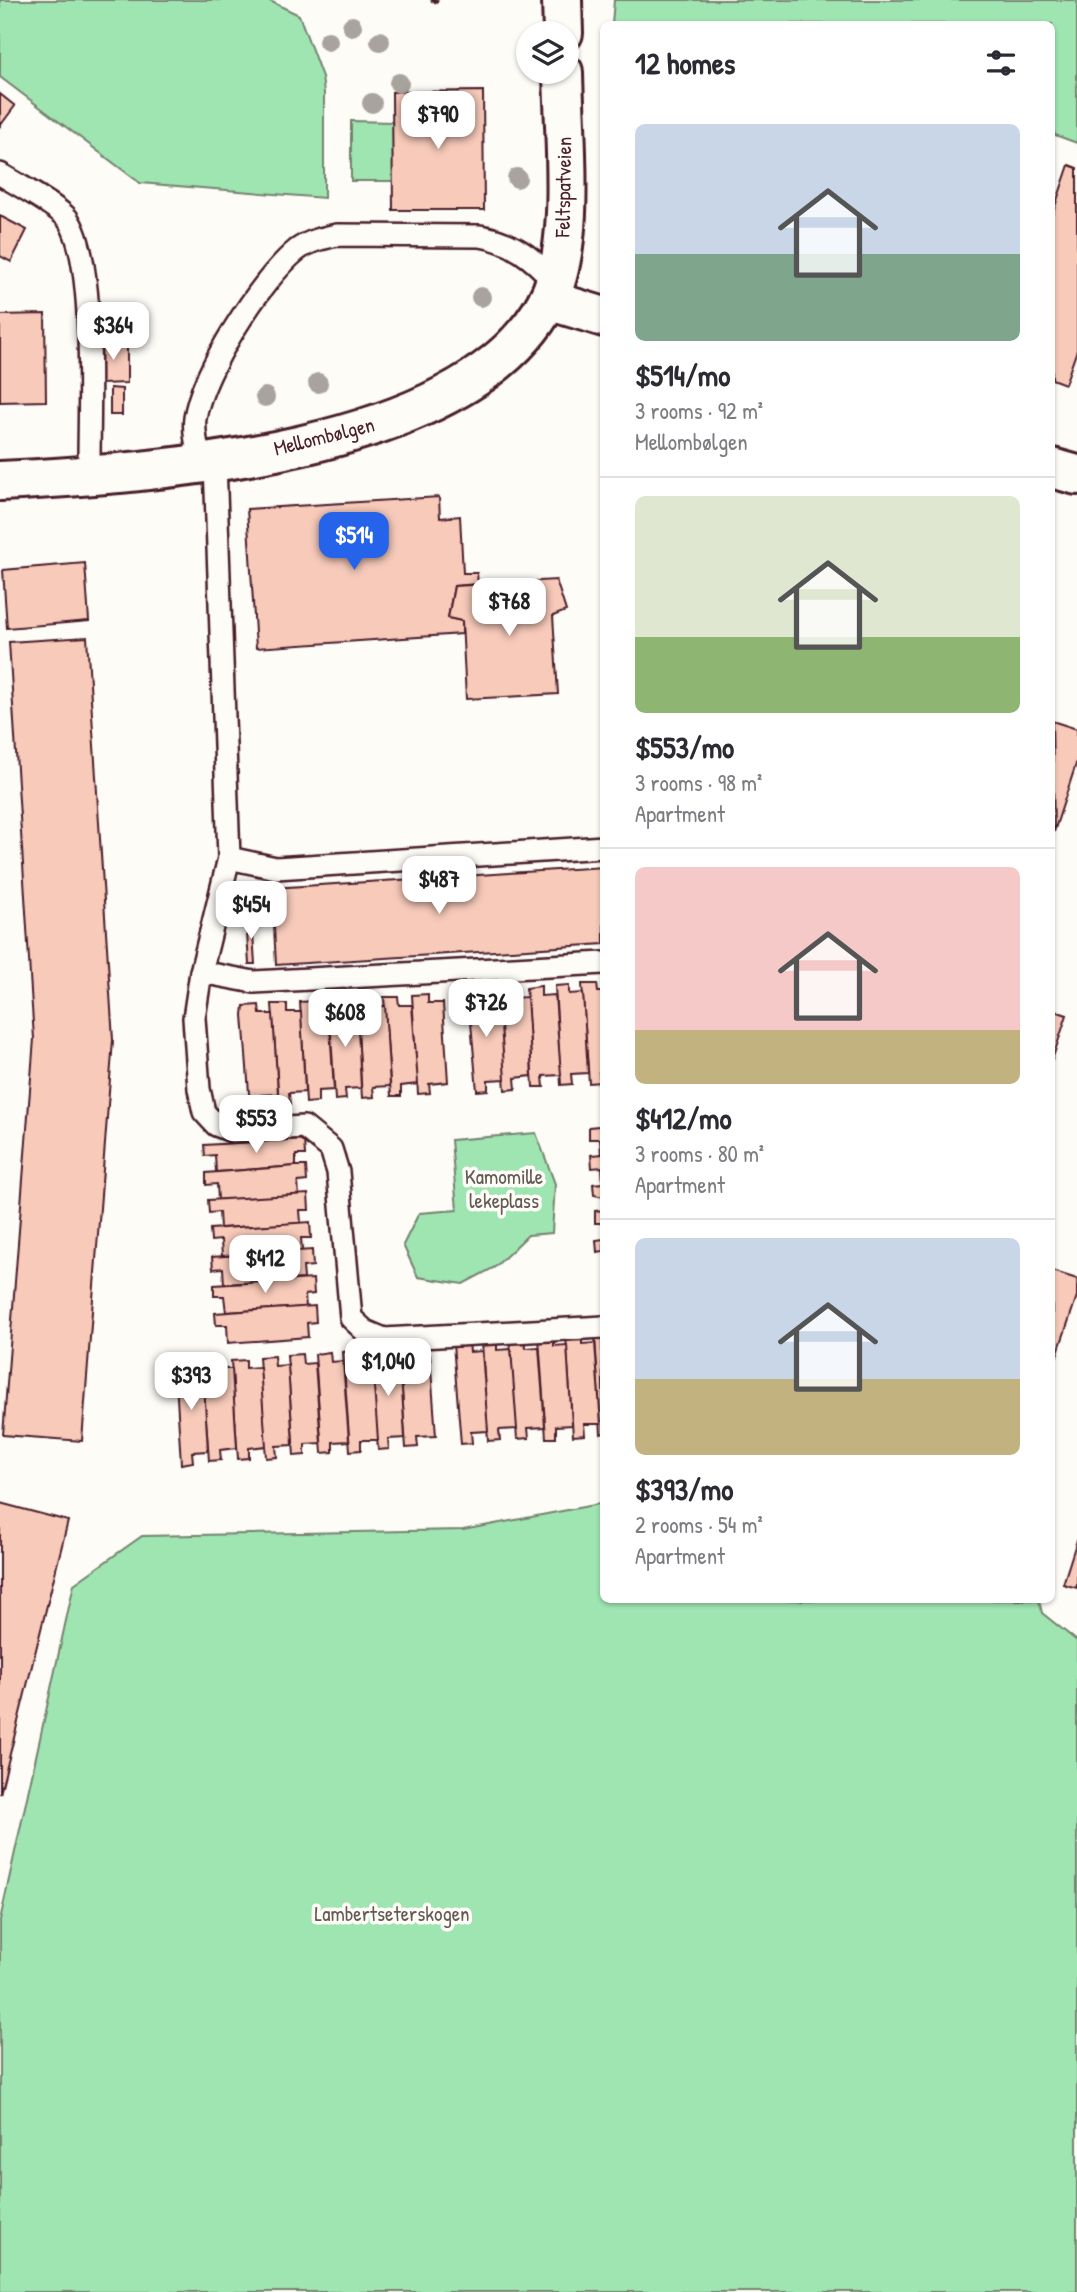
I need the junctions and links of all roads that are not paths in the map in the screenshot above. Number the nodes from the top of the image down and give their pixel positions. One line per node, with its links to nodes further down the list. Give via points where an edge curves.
1 (562, 0): 2 (street)
2 (563, 21)
3 (563, 84): 5 (street, Feltspatveien, via 565,213 560,264)
4 (0, 174): 12 (lane, via 66,218 81,255 88,295)
5 (551, 291): 6 (street); 8 (lane, via 528,255 494,238 337,235 317,240 299,249 257,290 210,376); 9 (street, Mellombølgen, via 519,342 485,372 412,413)
6 (600, 315)
7 (183, 397): 8 (lane)
8 (194, 422): 9 (lane)
9 (208, 464): 12 (street, Mellombølgen); 15 (lane)
10 (1055, 469): 11 (street)
11 (1077, 475)
12 (89, 477): 13 (street, Mellombølgen)
13 (0, 481)
14 (600, 848): 15 (lane, via 276,868)
15 (229, 858): 17 (lane)
16 (600, 963): 17 (lane, via 254,982)
17 (201, 972): 18 (lane, via 194,1018 204,1112 216,1125 232,1131 304,1127 331,1149 338,1172 355,1324 384,1339)
18 (600, 1326)

